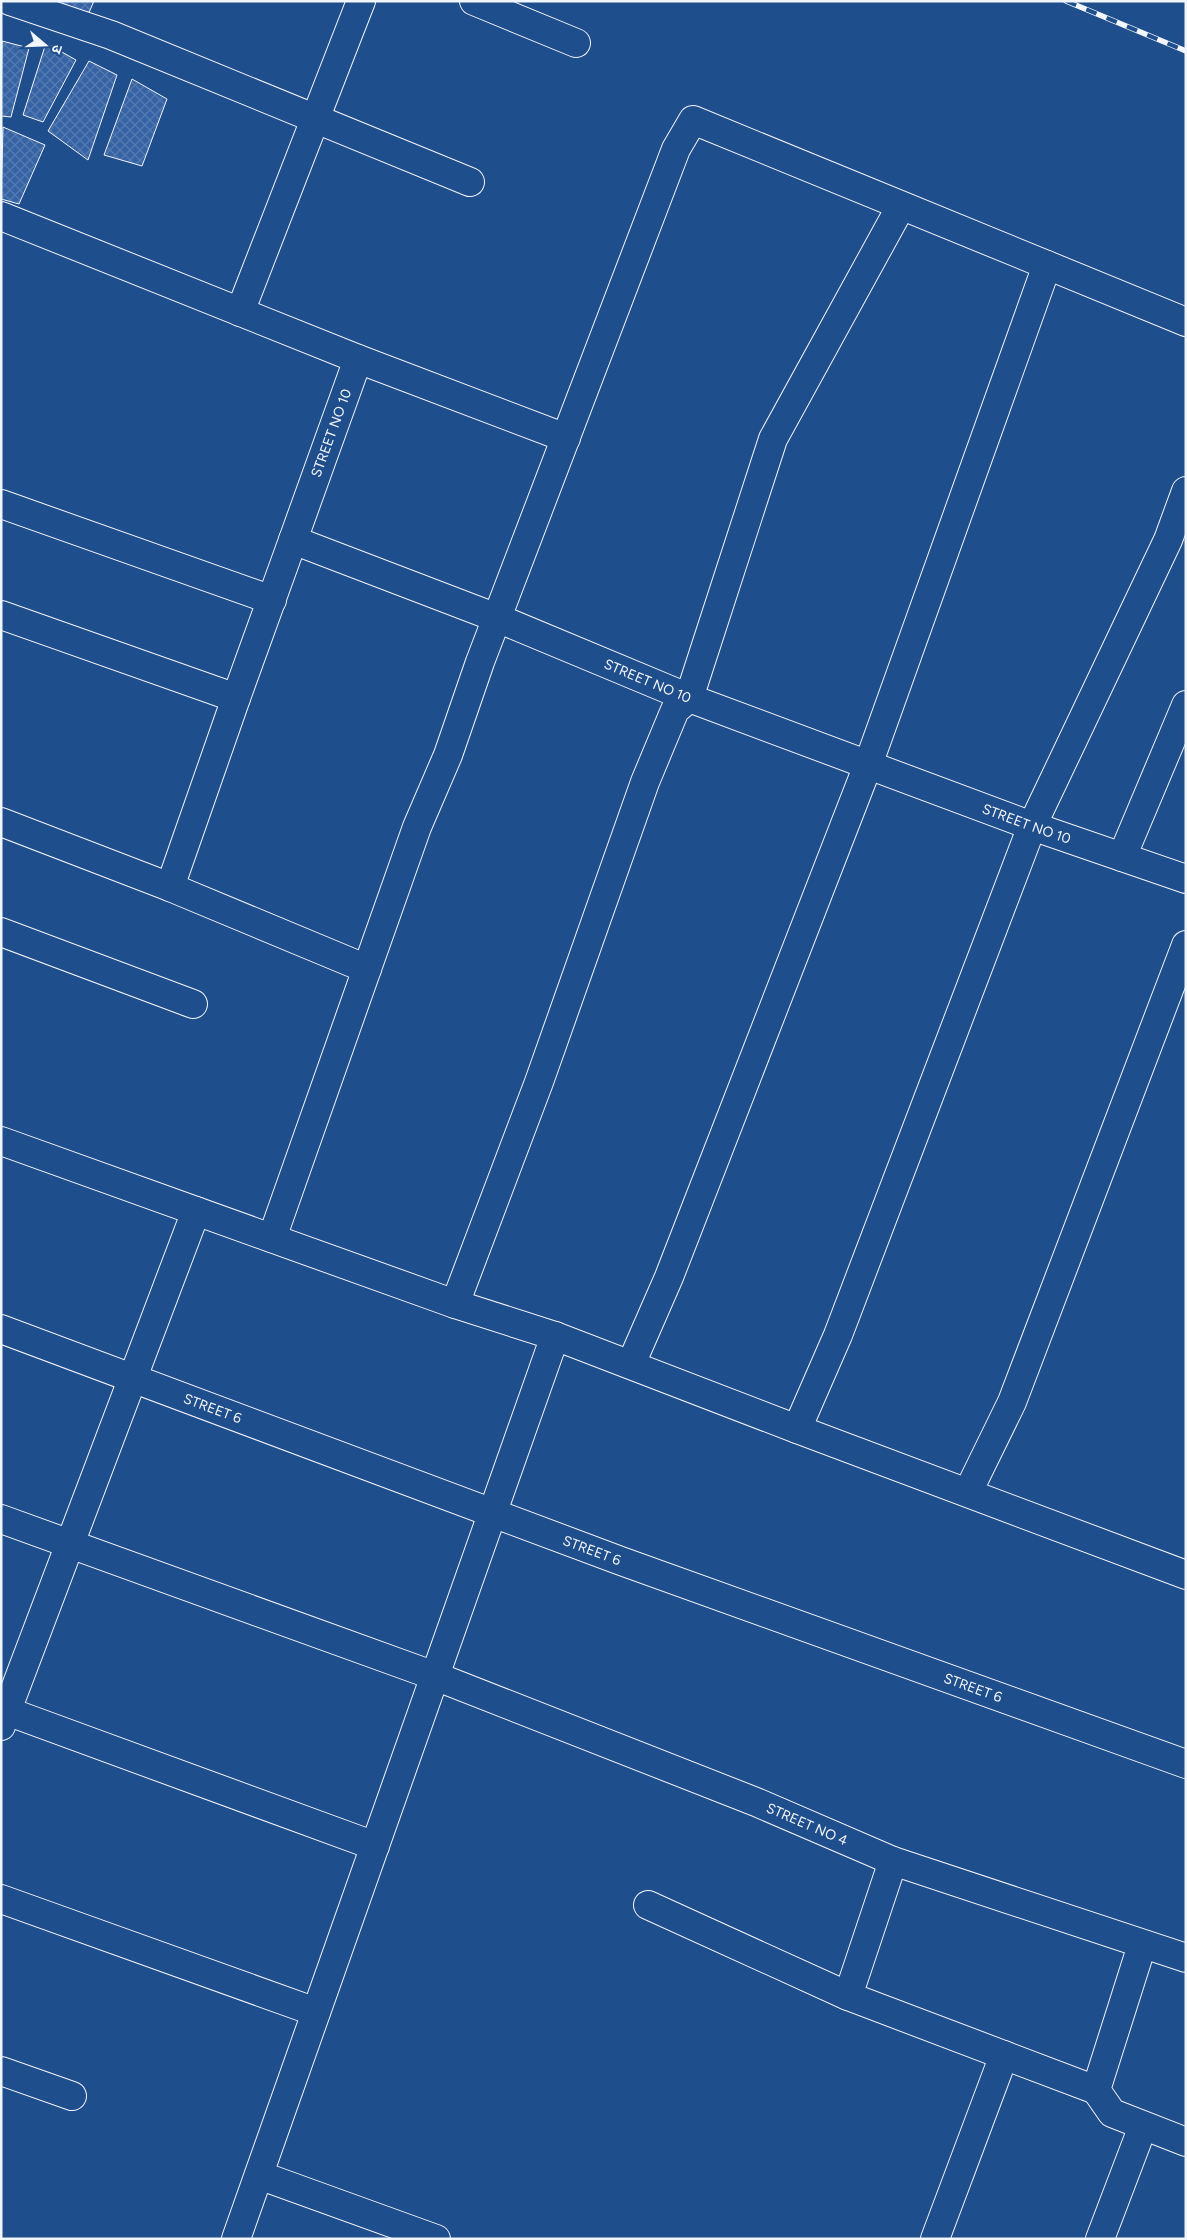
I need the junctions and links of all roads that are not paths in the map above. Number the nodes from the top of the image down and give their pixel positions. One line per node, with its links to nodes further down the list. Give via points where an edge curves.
1 (10, 1): 5 (street, via 111,35)
2 (361, 1): 5 (street)
3 (474, 1): 4 (street)
4 (576, 43)
5 (316, 119): 6 (street); 10 (street)
6 (470, 182)
7 (901, 206): 9 (street); 13 (street, via 693,120 676,149); 21 (street, via 774,439)
8 (1, 216): 10 (street)
9 (1047, 265): 11 (street); 23 (street)
10 (240, 312): 12 (street)
11 (1186, 322)
12 (358, 359): 13 (street); 16 (street, STREET NO 10)
13 (566, 438): 19 (street)
14 (1186, 491): 25 (street, via 1163,549)
15 (1, 504): 17 (street)
16 (293, 540): 17 (street); 19 (street, STREET NO 10)
17 (272, 600): 20 (street)
18 (1, 614): 20 (street)
19 (497, 618): 21 (street, STREET NO 10); 31 (street)
20 (236, 698): 28 (street)
21 (689, 698): 23 (street, STREET NO 10); 36 (street, via 674,710 645,782 539,1082)
22 (1186, 704): 26 (street)
23 (868, 765): 25 (street, STREET NO 10); 39 (street, via 669,1277)
24 (1, 822): 28 (street)
25 (1032, 826): 26 (street, STREET NO 10); 41 (street, via 838,1335)
26 (1122, 857): 27 (street, STREET NO 10)
27 (1186, 879)
28 (170, 888): 31 (street)
29 (1, 932): 32 (street)
30 (1186, 945): 42 (street, via 1012,1402)
31 (367, 969): 35 (street)
32 (193, 1004)
33 (1, 1141): 34 (street)
34 (196, 1211): 35 (street); 40 (street)
35 (272, 1238): 36 (street)
36 (455, 1304): 38 (street)
37 (1, 1329): 40 (street, STREET 6)
38 (555, 1336): 39 (street); 43 (street)
39 (630, 1364): 41 (street)
40 (132, 1378): 43 (street, STREET 6); 45 (street)
41 (797, 1429): 42 (street)
42 (968, 1492): 46 (street)
43 (492, 1513): 47 (street); 49 (street, STREET 6)
44 (1, 1519): 45 (street, STREET NO 4)
45 (70, 1544): 47 (street, STREET NO 4); 48 (street)
46 (1186, 1574)
47 (435, 1676): 50 (street); 51 (street, STREET NO 4, via 756,1802)
48 (3, 1715): 50 (street)
49 (1186, 1764)
50 (375, 1846): 57 (street)
51 (893, 1861): 54 (street, STREET NO 4); 56 (street)
52 (1, 1899): 57 (street)
53 (648, 1905): 56 (street)
54 (1142, 1945): 55 (street, STREET NO 4); 60 (street)
55 (1186, 1958)
56 (848, 1996): 58 (street)
57 (316, 2012): 64 (street)
58 (1004, 2055): 60 (street); 67 (street)
59 (1, 2071): 61 (street)
60 (1096, 2090): 62 (street, via 1112,2113)
61 (72, 2096)
62 (1143, 2126): 63 (street); 68 (street)
63 (1186, 2142)
64 (259, 2175): 65 (street); 66 (street)
65 (236, 2239)
66 (436, 2239)
67 (935, 2239)
68 (1100, 2239)

